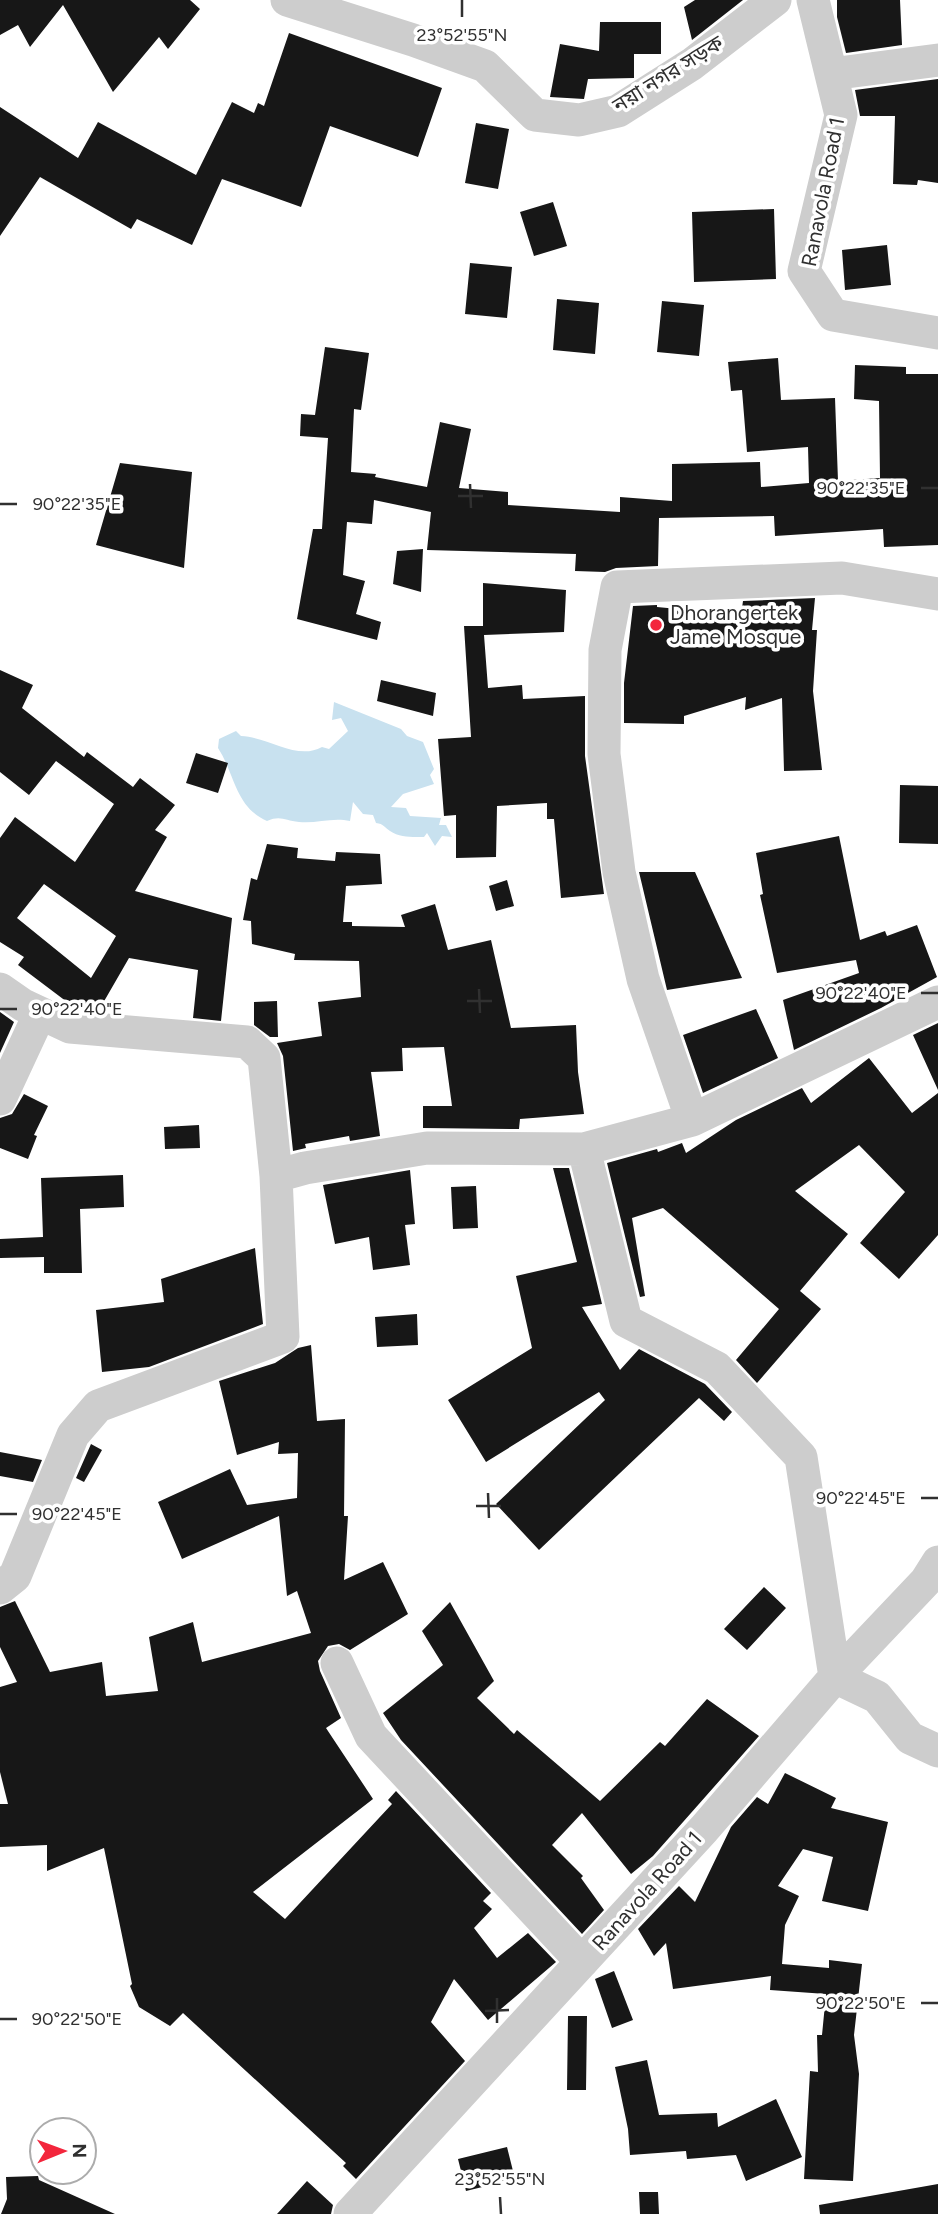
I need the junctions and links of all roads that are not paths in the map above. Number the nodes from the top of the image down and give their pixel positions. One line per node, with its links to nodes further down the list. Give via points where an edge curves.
1 (287, 0): 2 (street, নয়া নগর সড়ক, via 485,66 535,115 579,120 618,111 692,64)
2 (775, 0)
3 (813, 0): 5 (street, Ranavola Road 1)
4 (938, 60): 5 (street)
5 (831, 74): 6 (street, Ranavola Road 1, via 841,115 804,271 833,315)
6 (938, 333)
7 (938, 594): 12 (street, via 842,578 617,587 604,650 604,754 619,872 643,979)
8 (0, 989): 10 (street)
9 (938, 1002): 12 (street)
10 (40, 1013): 11 (street); 14 (street, via 71,1027 247,1042 264,1058)
11 (0, 1099)
12 (692, 1120): 13 (street)
13 (584, 1149): 14 (street, via 427,1148); 18 (street, via 626,1321 717,1368 801,1457)
14 (276, 1177): 16 (street, via 283,1337 99,1406 73,1434 15,1576)
15 (938, 1562): 18 (street, Ranavola Road 1, via 926,1581)
16 (0, 1588)
17 (337, 1663): 20 (street, via 371,1736)
18 (835, 1676): 19 (street, via 877,1697 910,1738); 20 (street, Ranavola Road 1)
19 (938, 1751)
20 (582, 1962): 21 (street, Ranavola Road 1)
21 (350, 2214)

